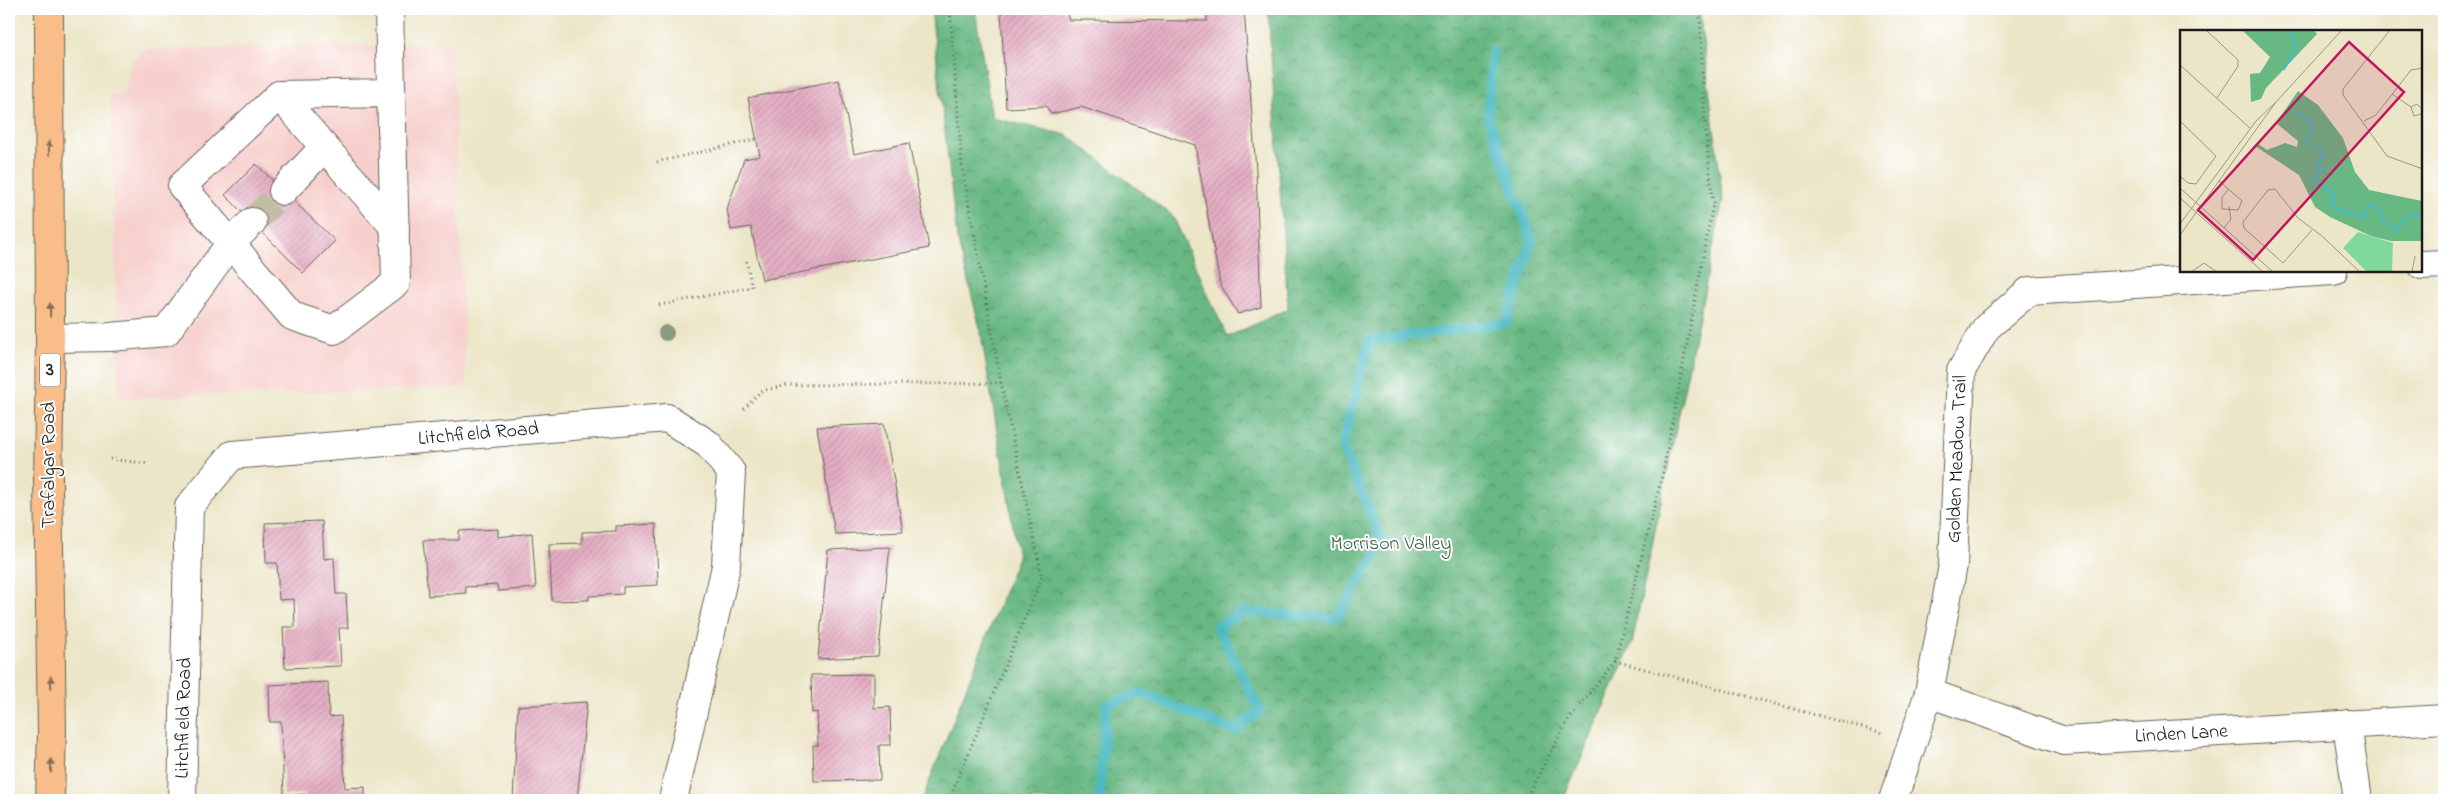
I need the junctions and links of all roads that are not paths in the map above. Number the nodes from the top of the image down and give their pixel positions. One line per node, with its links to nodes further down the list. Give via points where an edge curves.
1 (49, 9): 13 (main road, Trafalgar Road / 3, one-way to 1)
2 (389, 9): 3 (street)
3 (391, 93): 4 (street); 8 (street)
4 (279, 95): 5 (street); 9 (street, via 182,186)
5 (324, 147): 6 (street); 8 (street)
6 (283, 191)
7 (252, 222): 9 (street)
8 (395, 228): 9 (street, via 396,283 334,330 292,316)
9 (230, 244): 13 (street, via 166,332)
10 (2444, 264): 11 (street)
11 (2423, 265)
12 (2318, 272): 14 (street, Golden Meadow Trail, via 2029,291 1986,328 1961,371 1953,565)
13 (50, 338): 17 (main road, Trafalgar Road / 3, one-way to 13)
14 (1929, 692): 16 (street, Linden Lane, via 2064,741); 20 (street, Golden Meadow Trail)
15 (2444, 719): 16 (street, Linden Lane)
16 (2347, 724): 21 (street)
17 (50, 800)
18 (182, 800): 19 (street, Litchfield Road, via 189,507 232,455 667,418 708,444 731,472 726,566)
19 (673, 800)
20 (1893, 800)
21 (2358, 800)

